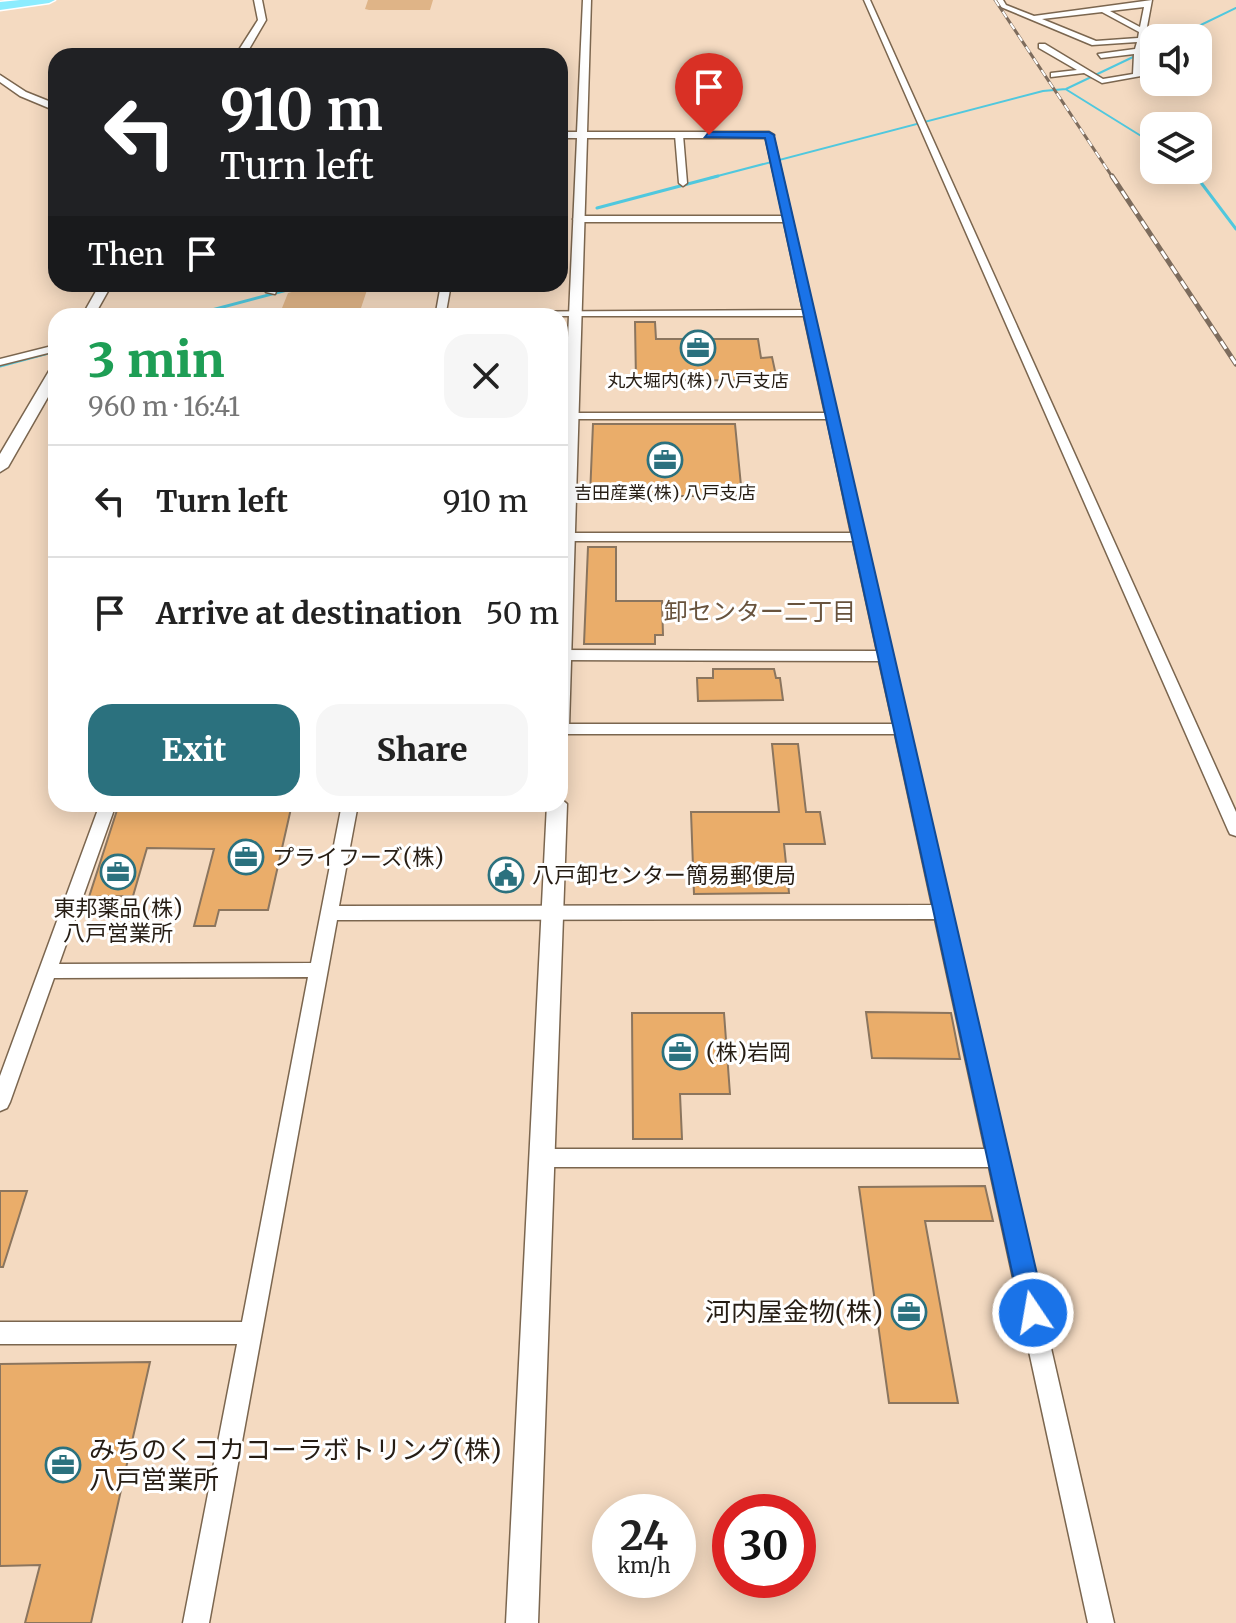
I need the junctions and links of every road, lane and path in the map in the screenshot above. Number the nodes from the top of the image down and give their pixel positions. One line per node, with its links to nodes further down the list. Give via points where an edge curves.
1 (24, 0): 9 (highway)
2 (49, 0): 9 (highway)
3 (258, 0): 18 (street, via 262,20)
4 (587, 0): 26 (street)
5 (867, 0): 51 (street)
6 (1000, 0): 11 (street)
7 (1118, 0): 10 (street, via 1091,3)
8 (1149, 2): 10 (street); 12 (street)
9 (0, 5)
10 (1101, 9): 11 (street); 13 (street)
11 (1034, 18): 15 (street, via 1095,43)
12 (1142, 24)
13 (1140, 29): 14 (street)
14 (1112, 30)
15 (1140, 40)
16 (1042, 46): 21 (street)
17 (1140, 46): 19 (street)
18 (245, 48)
19 (1139, 51): 20 (street); 21 (street, via 1137,76 1102,81)
20 (1101, 56)
21 (1085, 71): 22 (street)
22 (1054, 75)
23 (0, 78): 24 (street)
24 (48, 105)
25 (568, 135): 26 (street)
26 (581, 135): 27 (street); 30 (street)
27 (679, 135): 28 (street); 29 (street)
28 (769, 135): 31 (street)
29 (683, 183)
30 (578, 219): 31 (street); 33 (street)
31 (788, 219): 34 (street)
32 (568, 313): 33 (street)
33 (574, 313): 34 (street); 38 (street)
34 (808, 313): 39 (street)
35 (48, 350): 36 (street)
36 (0, 362)
37 (48, 385): 41 (street)
38 (568, 407)
39 (832, 416): 40 (street); 43 (street)
40 (568, 423)
41 (0, 467)
42 (568, 537): 43 (street)
43 (860, 537): 45 (street)
44 (568, 655): 45 (street)
45 (886, 656): 47 (street)
46 (568, 728): 47 (street)
47 (902, 729): 53 (street)
48 (105, 812): 56 (street)
49 (348, 812): 54 (street)
50 (557, 812): 52 (street)
51 (1236, 830)
52 (552, 911): 53 (street); 54 (street); 58 (street)
53 (944, 912): 59 (street)
54 (329, 913): 55 (street)
55 (319, 970): 56 (street); 61 (street)
56 (47, 971): 57 (street)
57 (0, 1102)
58 (543, 1158): 59 (street); 63 (street)
59 (999, 1158): 64 (street)
60 (0, 1333): 61 (street)
61 (249, 1333): 62 (street)
62 (196, 1623)
63 (522, 1623)
64 (1101, 1623)

